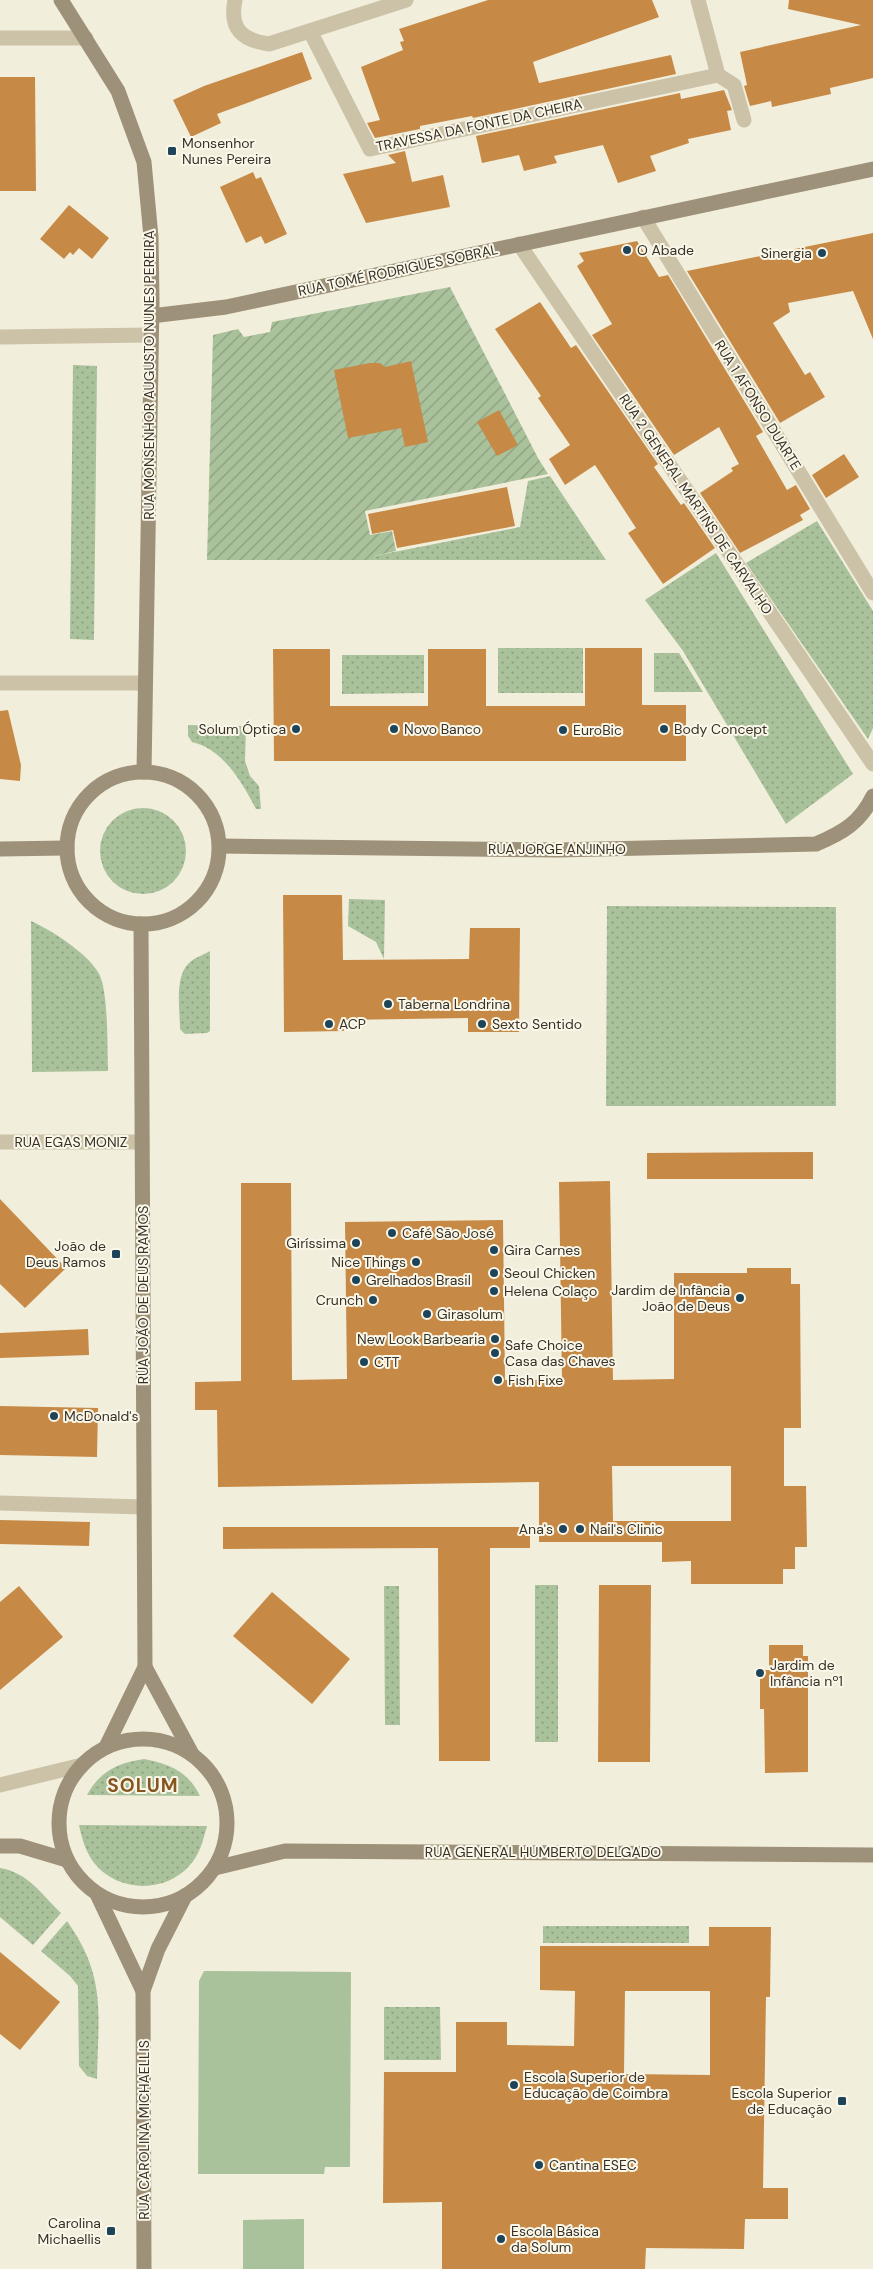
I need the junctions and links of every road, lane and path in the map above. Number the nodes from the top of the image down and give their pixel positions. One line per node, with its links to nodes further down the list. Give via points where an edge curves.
1 (61, 0): 7 (main road, RUA MONSENHOR AUGUSTO NUNES PEREIRA)
2 (235, 0): 5 (street, via 233,19 236,28 254,42 269,44)
3 (406, 0): 5 (street)
4 (698, 0): 8 (street)
5 (310, 31): 8 (street, TRAVESSA DA FONTE DA CHEIRA, via 370,149)
6 (0, 38): 7 (street)
7 (86, 38): 13 (main road, RUA MONSENHOR AUGUSTO NUNES PEREIRA, via 118,91 144,162 151,238)
8 (718, 75): 9 (street, via 734,85)
9 (744, 120)
10 (873, 169): 11 (main road, RUA TOMÉ RODRIGUES SOBRAL)
11 (643, 218): 12 (main road, RUA TOMÉ RODRIGUES SOBRAL); 16 (street, RUA 1 AFONSO DUARTE)
12 (519, 244): 13 (main road, RUA TOMÉ RODRIGUES SOBRAL, via 226,307); 19 (street, RUA 2 GENERAL MARTINS DE CARVALHO)
13 (152, 316): 14 (main road, RUA MONSENHOR AUGUSTO NUNES PEREIRA)
14 (150, 335): 15 (street); 18 (main road, RUA MONSENHOR AUGUSTO NUNES PEREIRA)
15 (0, 337)
16 (873, 593)
17 (0, 683): 18 (street)
18 (145, 683): 20 (main road, RUA MONSENHOR AUGUSTO NUNES PEREIRA)
19 (873, 764)
20 (144, 772): 22 (main road, via 167,776 188,786 215,823); 23 (main road, via 120,776 99,786 82,803 71,825)
21 (873, 796): 22 (main road, RUA JORGE ANJINHO, via 867,808 842,833 816,844 558,850)
22 (220, 846): 25 (main road, via 216,870 206,892 188,910 166,921)
23 (67, 848): 24 (main road); 25 (main road, via 70,869 80,890 96,907 117,919)
24 (0, 849)
25 (141, 924): 27 (main road, RUA JOÃO DE DEUS RAMOS)
26 (0, 1142): 27 (street, RUA EGAS MONIZ)
27 (142, 1142): 29 (main road, RUA JOÃO DE DEUS RAMOS)
28 (0, 1503): 29 (street)
29 (144, 1507): 30 (main road, RUA JOÃO DE DEUS RAMOS)
30 (145, 1666): 31 (main road, RUA JOÃO DE DEUS RAMOS); 32 (main road, RUA JOÃO DE DEUS RAMOS)
31 (106, 1747): 32 (main road, via 127,1739 146,1738 165,1740); 33 (main road)
32 (192, 1754): 38 (main road, via 218,1785 227,1812 224,1850)
33 (82, 1765): 34 (street); 37 (main road, via 67,1786 59,1810 58,1828)
34 (0, 1785)
35 (0, 1846): 37 (main road, via 20,1846)
36 (873, 1855): 38 (main road, RUA GENERAL HUMBERTO DELGADO, via 285,1851)
37 (67, 1860): 39 (main road, via 85,1885)
38 (215, 1868): 40 (main road)
39 (97, 1894): 40 (main road, via 118,1904 141,1908 164,1905); 41 (main road, RUA CAROLINA MICHAELLIS)
40 (186, 1896): 41 (main road, RUA CAROLINA MICHAELLIS, via 158,1949)
41 (143, 1991): 42 (main road, RUA CAROLINA MICHAELLIS)
42 (144, 2269)

